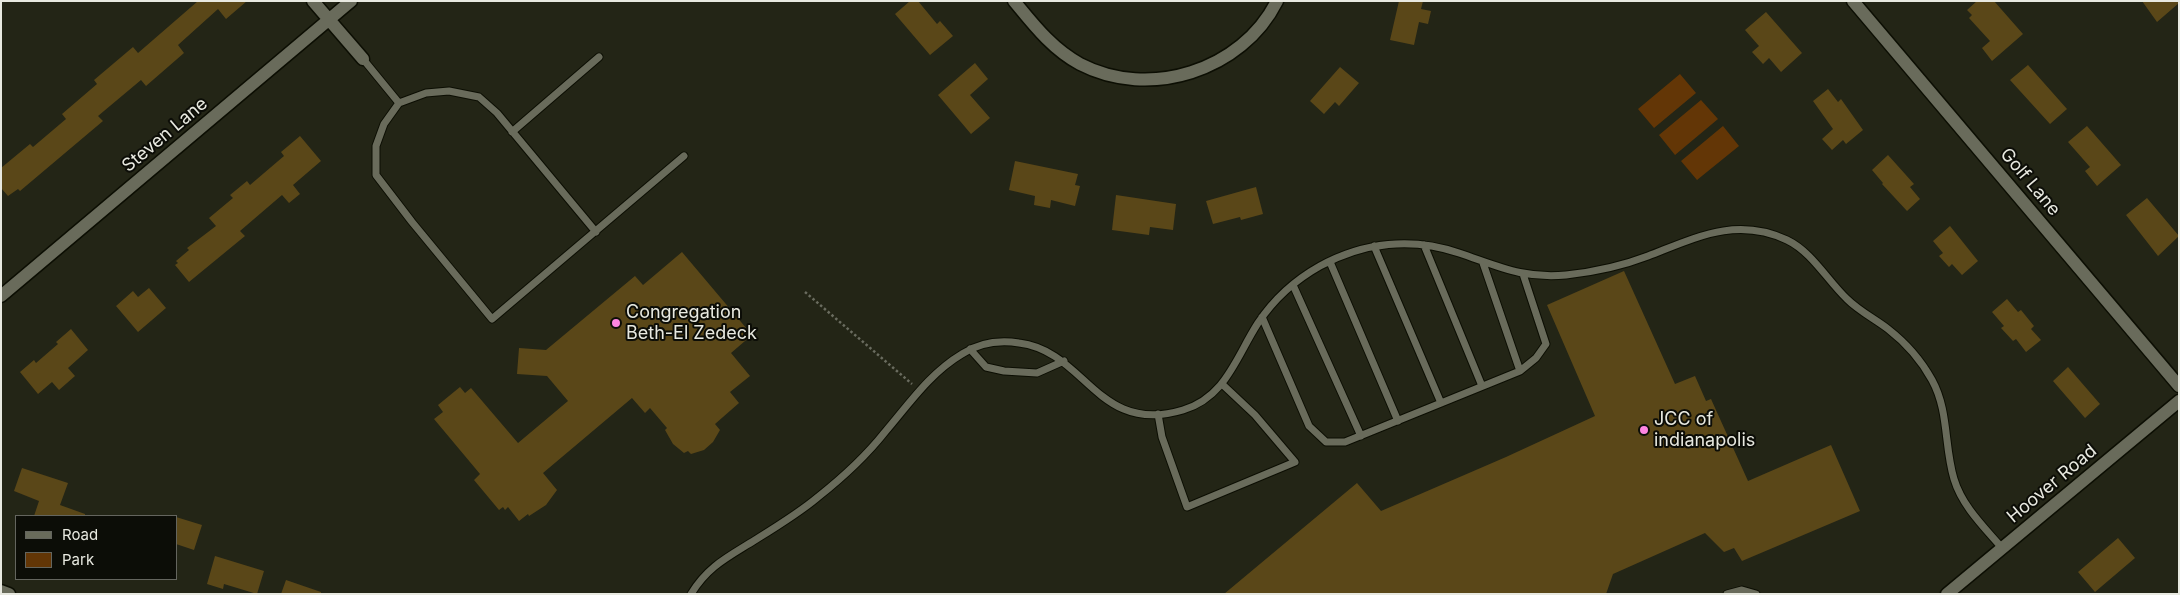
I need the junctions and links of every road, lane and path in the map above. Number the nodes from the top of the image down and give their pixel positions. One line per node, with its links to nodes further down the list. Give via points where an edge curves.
1 (312, 1): 6 (street)
2 (351, 1): 6 (street, Steven Lane)
3 (1014, 1): 4 (street, via 1045,37 1080,64 1107,75 1144,80 1166,79 1215,63 1252,38)
4 (1277, 1)
5 (1854, 1): 27 (street, Golf Lane)
6 (329, 20): 8 (street); 20 (street, Steven Lane)
7 (599, 57): 10 (lane)
8 (363, 59): 9 (lane)
9 (399, 103): 10 (lane, via 426,93 449,91 479,97 498,113); 12 (lane, via 384,124 376,146 376,175 492,319)
10 (512, 132): 12 (lane)
11 (684, 156): 12 (lane)
12 (596, 232)
13 (1424, 245): 14 (lane); 16 (lane); 26 (lane)
14 (1374, 246): 15 (lane); 30 (lane)
15 (1330, 262): 18 (lane); 32 (lane)
16 (1483, 263): 17 (lane); 24 (lane)
17 (1523, 274): 24 (lane, via 1546,344 1536,358); 34 (lane, via 1565,275 1618,266 1720,230 1763,232 1789,241 1804,252 1849,301 1909,347 1921,363 1936,386 1956,485 1973,514)
18 (1293, 285): 21 (lane); 33 (lane)
19 (805, 292): 28 (path)
20 (1, 296)
21 (1262, 317): 25 (lane); 33 (lane, via 1309,426 1326,442 1345,442)
22 (970, 349): 23 (lane, via 998,342 1023,343); 23 (lane, via 986,367 1004,371 1037,374); 28 (lane, via 947,364)
23 (1064, 361): 31 (lane, via 1109,402 1124,409)
24 (1520, 371): 26 (lane)
25 (1222, 384): 31 (lane, via 1203,402 1185,410); 31 (lane, via 1255,415 1295,462 1187,507 1162,437)
26 (1482, 386): 30 (lane)
27 (2179, 386)
28 (920, 390): 37 (lane, via 882,437 815,500 721,560 702,576)
29 (2179, 401): 34 (street, Hoover Road)
30 (1441, 403): 32 (lane)
31 (1158, 414)
32 (1398, 421): 33 (lane)
33 (1360, 436)
34 (2002, 548): 40 (street, Hoover Road)
35 (1, 591): 36 (street)
36 (9, 594)
37 (691, 594)
38 (1727, 594): 39 (lane, via 1742,590)
39 (1756, 594)
40 (1947, 594)

